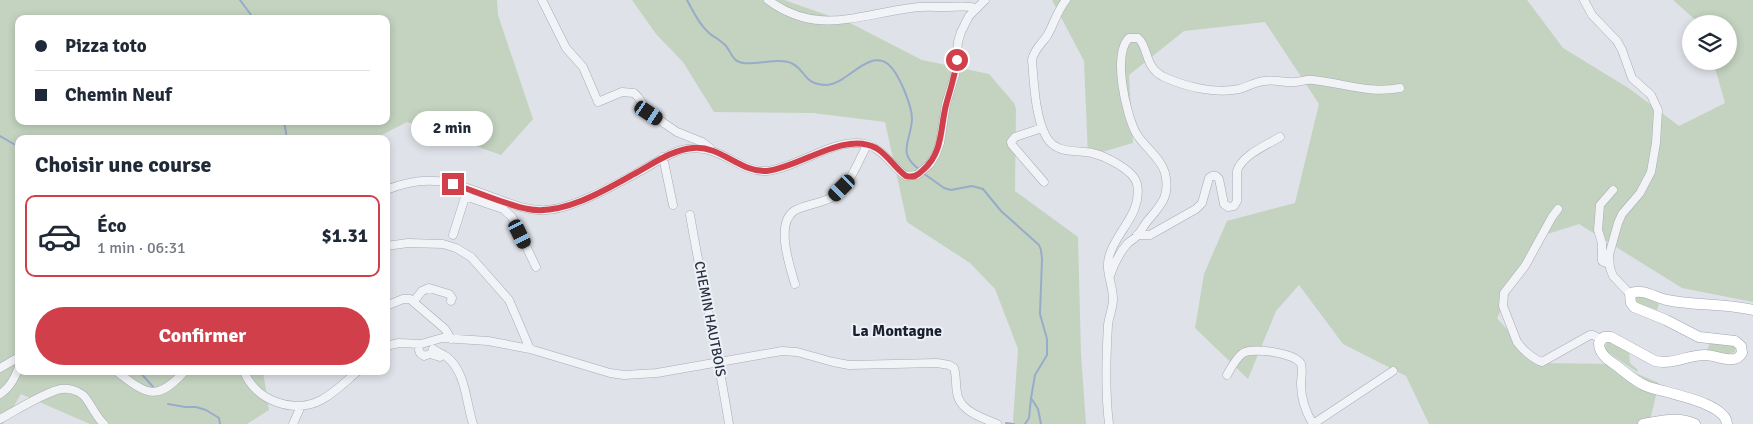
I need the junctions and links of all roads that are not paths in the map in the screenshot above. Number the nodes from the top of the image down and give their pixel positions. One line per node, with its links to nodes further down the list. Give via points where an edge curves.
1 (542, 0): 12 (street, via 566,48 584,67 598,102 622,92 634,93 649,113)
2 (768, 0): 6 (street, via 796,16 825,21)
3 (985, 0): 7 (street)
4 (1066, 0): 9 (street, via 1032,60)
5 (1584, 0): 24 (street, via 1592,15 1617,41 1632,78 1655,102 1658,117 1650,172 1645,185 1622,214)
6 (945, 4): 7 (street)
7 (976, 8): 11 (street, via 960,37 956,75 946,104 940,143 930,164 917,176 906,176 878,150)
8 (1400, 88): 22 (street, via 1366,90 1312,80 1292,83 1264,80 1230,91 1195,87 1157,73 1147,59 1142,41 1129,38 1121,58 1128,109 1136,133 1165,172 1165,198)
9 (1042, 128): 14 (street, via 1015,136 1012,145); 26 (street, via 1048,140 1060,149 1092,153 1107,159 1128,171 1137,183 1138,198 1133,214 1109,256)
10 (1280, 137): 22 (street, via 1238,166 1234,206 1224,204 1219,179 1212,176 1202,203 1196,209 1150,235)
11 (867, 145): 12 (street, via 844,145 765,171); 27 (street, via 849,179 835,195 795,210 787,220 784,233 786,253)
12 (712, 150): 13 (street, via 693,148)
13 (663, 157): 17 (street, via 582,200 555,209 528,209); 18 (street)
14 (1044, 182)
15 (390, 188): 17 (street, via 431,180 443,181)
16 (1613, 190): 24 (street, via 1600,205 1598,230 1602,261)
17 (467, 192): 21 (street); 25 (street, via 508,213)
18 (673, 205)
19 (1558, 208): 34 (street, via 1524,266 1507,288 1503,306 1517,342 1538,361 1542,362 1590,336)
20 (690, 215): 39 (street, CHEMIN HAUTBOIS)
21 (453, 235)
22 (1137, 235): 26 (street, via 1116,261)
23 (390, 245): 37 (street, via 442,244 471,257 509,300)
24 (1609, 264): 28 (street, via 1613,276)
25 (536, 267)
26 (1110, 276): 56 (street, via 1113,300 1108,322 1106,390)
27 (795, 284)
28 (1630, 294): 32 (main road, via 1638,291 1676,302); 34 (main road, via 1634,307 1692,334 1738,343 1742,349 1740,356 1732,360 1706,355 1660,362 1611,337)
29 (414, 301): 30 (street, via 429,288 449,294); 31 (street, via 403,299); 33 (street, via 445,329)
30 (451, 301)
31 (390, 304)
32 (1753, 310)
33 (451, 339): 36 (street); 37 (street, via 488,341)
34 (1601, 339): 60 (main road, via 1602,353 1643,385 1709,405 1724,414)
35 (390, 345): 36 (street, via 399,343)
36 (427, 348): 53 (street, via 451,361 458,371)
37 (530, 349): 39 (street, via 624,375)
38 (15, 360): 40 (street)
39 (719, 362): 54 (street, CHEMIN HAUTBOIS); 55 (street, via 782,351 849,365 944,364 954,368 958,397 966,408)
40 (0, 368)
41 (1393, 371): 57 (street)
42 (16, 375): 48 (street)
43 (121, 375): 44 (street, via 139,389 154,392 163,390)
44 (180, 375)
45 (245, 375): 49 (street, via 248,382 266,398)
46 (354, 375): 49 (street, via 320,401)
47 (1227, 375): 57 (street, via 1239,356 1248,351 1297,359 1302,369 1302,402)
48 (0, 394)
49 (301, 406): 52 (street)
50 (0, 419): 51 (street, via 53,392 71,389 83,396)
51 (104, 424)
52 (293, 424)
53 (473, 424)
54 (729, 424)
55 (997, 424)
56 (1109, 424)
57 (1313, 424)
58 (1643, 424): 59 (main road, via 1676,419)
59 (1695, 424)
60 (1726, 424)

